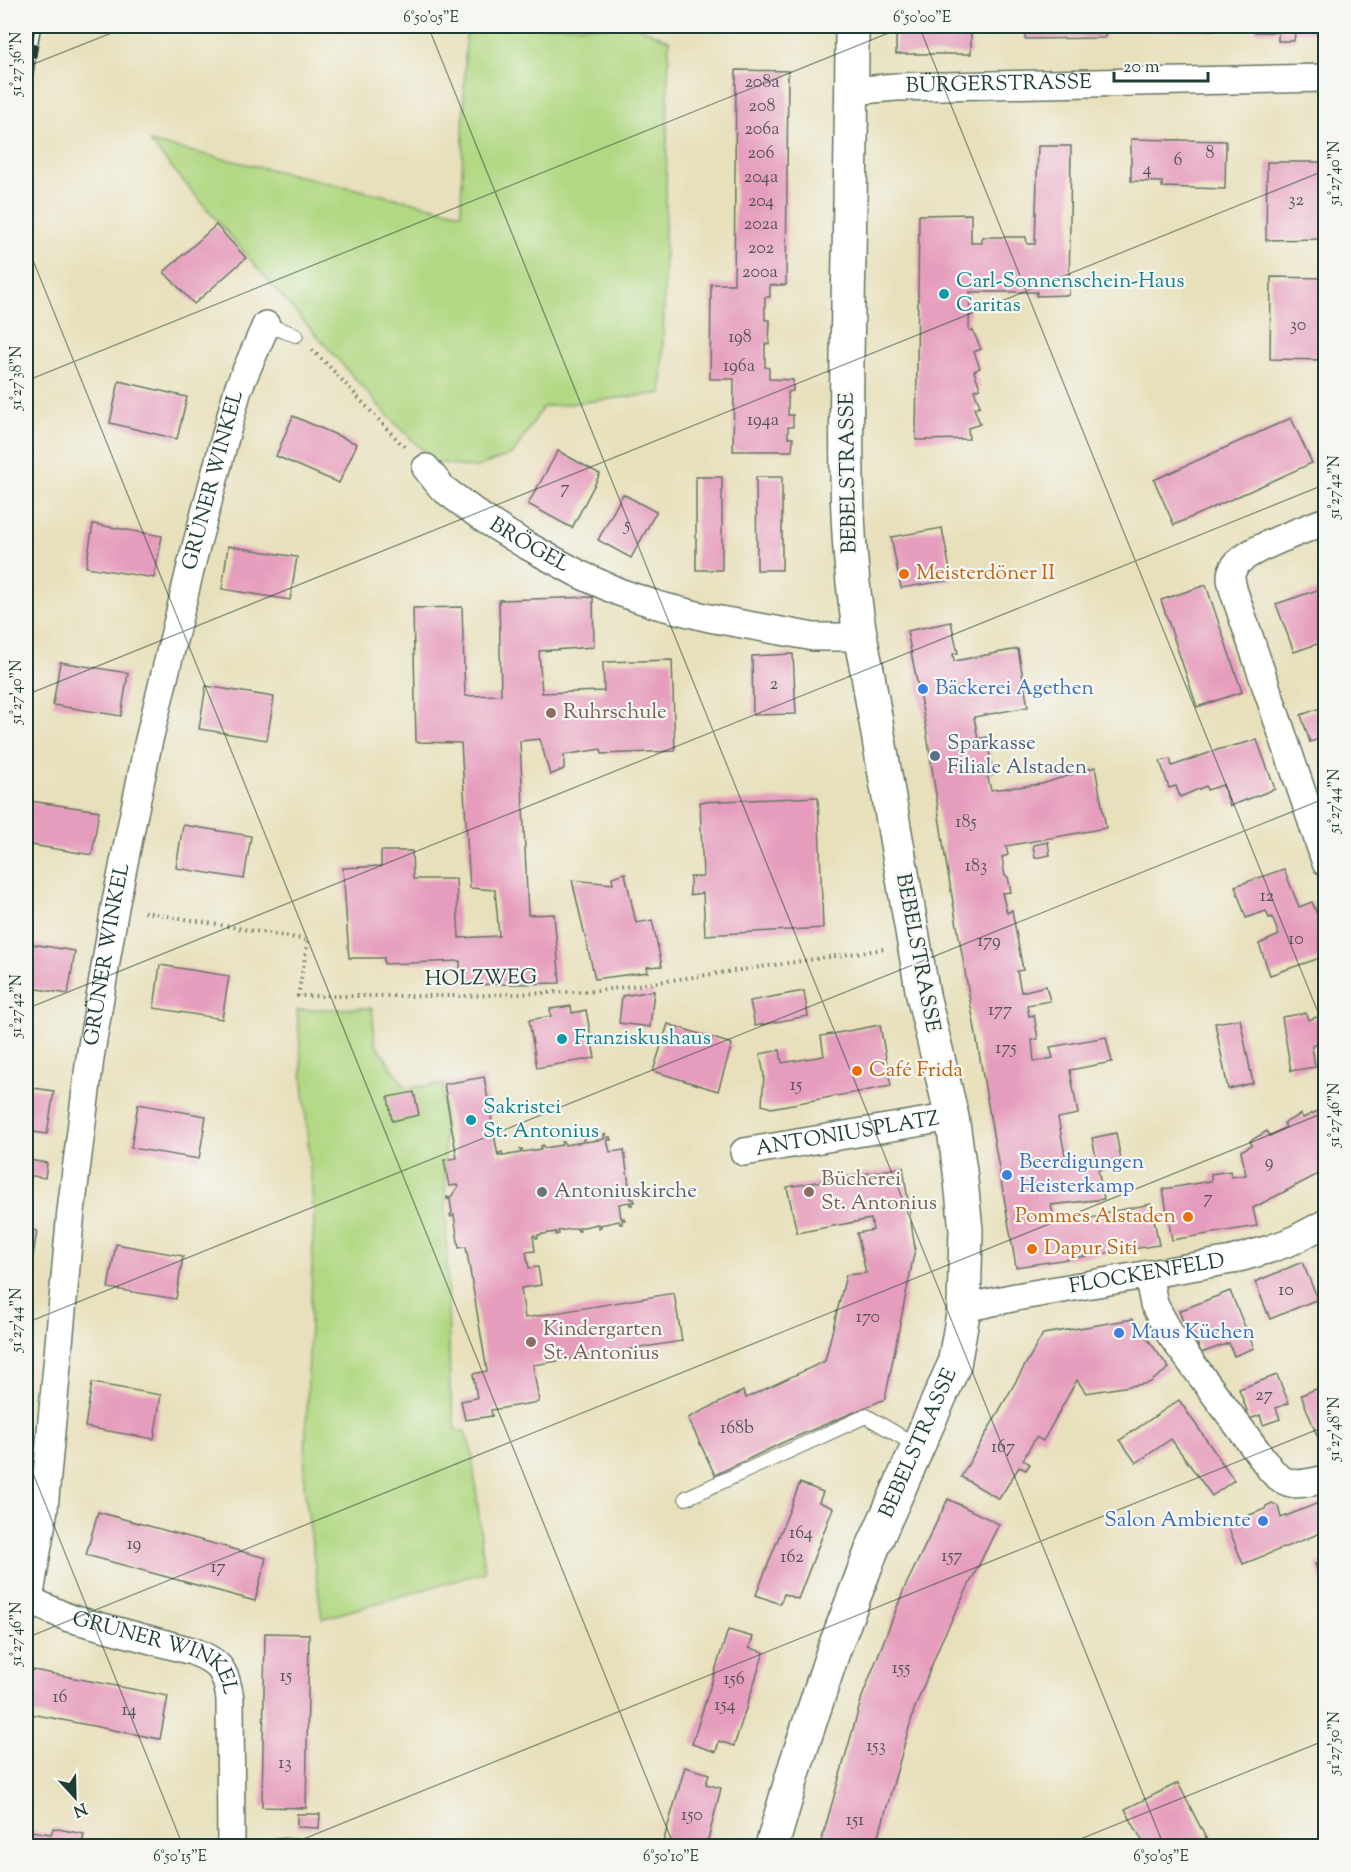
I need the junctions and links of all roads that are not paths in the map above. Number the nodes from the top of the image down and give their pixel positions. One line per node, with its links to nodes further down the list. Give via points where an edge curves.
1 (852, 26): 3 (street, BEBELSTRASSE)
2 (1326, 78): 3 (street, BÜRGERSTRASSE)
3 (852, 90): 8 (street, BEBELSTRASSE, via 847,494)
4 (266, 325): 5 (lane); 18 (street, GRÜNER WINKEL, via 238,389 193,558 151,732 115,907 90,1058 71,1210 44,1509)
5 (296, 335)
6 (426, 468): 8 (street, BRÖGEL, via 442,488 484,519 581,576 619,592 709,618 814,637)
7 (1326, 521): 9 (street, via 1254,551 1237,562 1231,572 1234,592)
8 (860, 638): 10 (street, BEBELSTRASSE, via 923,995)
9 (1326, 863)
10 (952, 1117): 11 (street, ANTONIUSPLATZ); 14 (street, BEBELSTRASSE, via 966,1230)
11 (744, 1152)
12 (1326, 1223): 13 (street, FLOCKENFELD, via 1250,1256)
13 (1148, 1274): 14 (street, FLOCKENFELD); 16 (street, via 1154,1304 1170,1334 1271,1470 1291,1484)
14 (964, 1308): 15 (street, BEBELSTRASSE, via 954,1365)
15 (917, 1446): 17 (lane, via 866,1416); 20 (street, BEBELSTRASSE, via 833,1652)
16 (1326, 1479)
17 (686, 1498)
18 (27, 1605): 19 (street, GRÜNER WINKEL, via 192,1651 216,1662 226,1679 230,1698)
19 (231, 1846)
20 (772, 1846)

